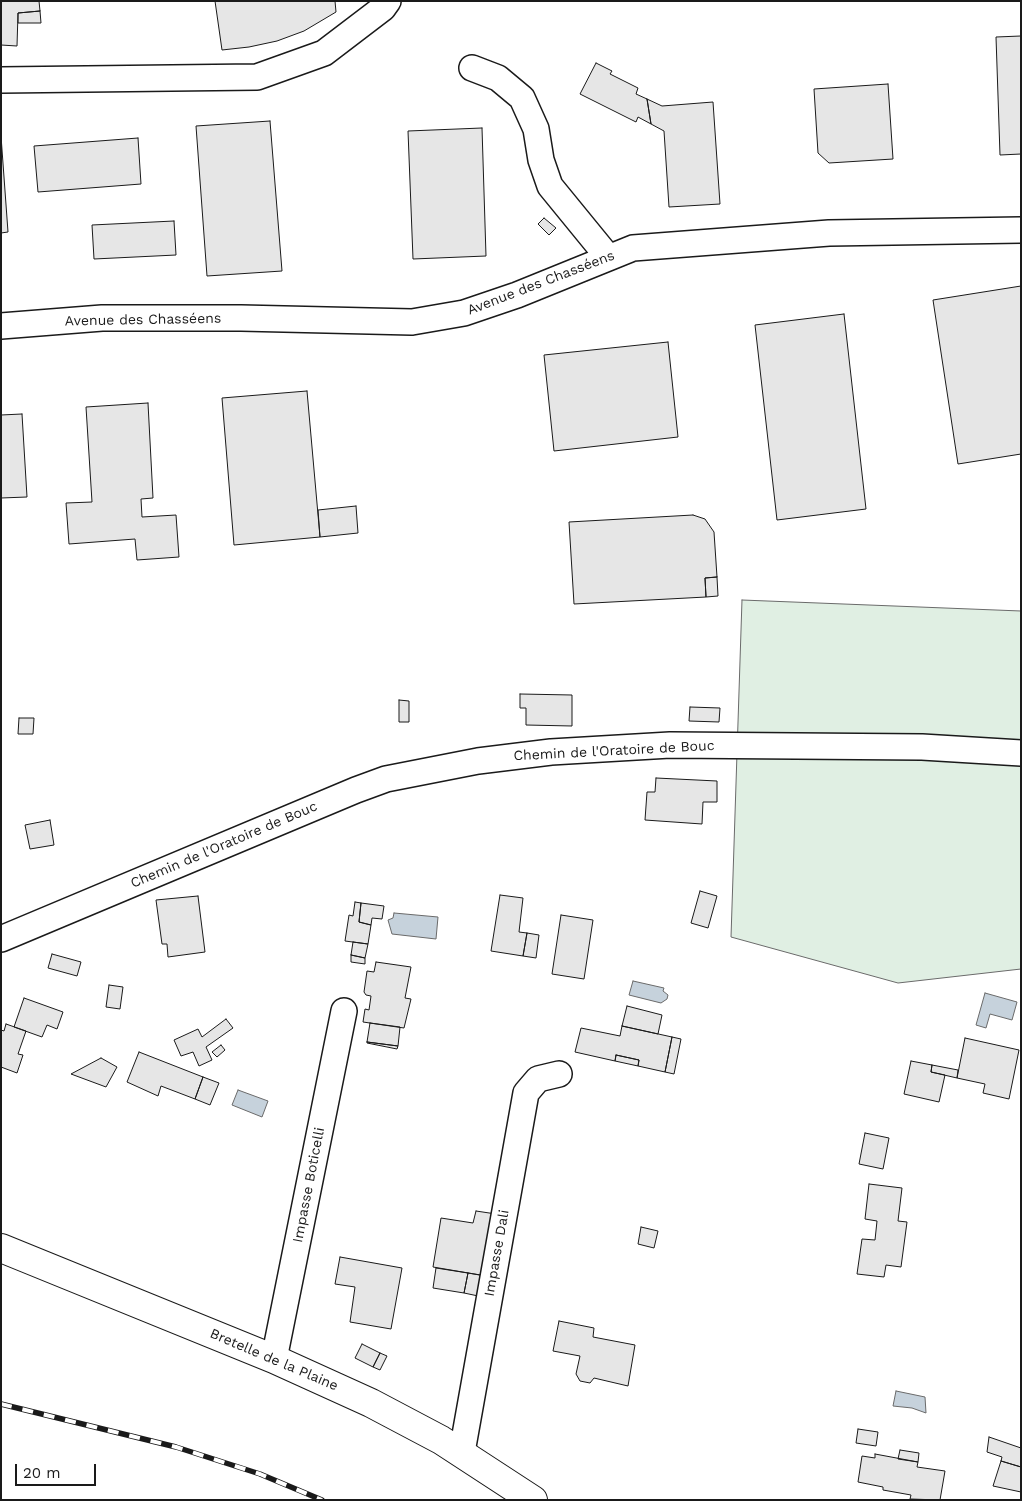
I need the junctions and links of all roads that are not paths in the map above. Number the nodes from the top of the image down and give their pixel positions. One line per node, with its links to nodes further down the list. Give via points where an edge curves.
1 (388, 1): 3 (street, via 324,53 257,77)
2 (472, 68): 5 (street, via 498,78 522,98 536,129 541,160 550,186)
3 (1, 80)
4 (1021, 230): 5 (street, Avenue des Chasséens, via 856,232 753,238 634,248)
5 (608, 256): 6 (street, Avenue des Chasséens, via 517,295 472,310 412,322 102,318)
6 (1, 326)
7 (1021, 753): 8 (street, Chemin de l'Oratoire de Bouc, via 922,747 670,744 551,752 478,761 386,779 356,790)
8 (1, 939)
9 (344, 1011): 12 (street, Impasse Boticelli)
10 (560, 1074): 13 (street, Impasse Dali, via 538,1079 526,1094)
11 (1, 1248): 12 (main road, Bretelle de la Plaine)
12 (274, 1359): 13 (main road, Bretelle de la Plaine, via 371,1403)
13 (462, 1452): 14 (main road, Bretelle de la Plaine)
14 (533, 1500)

